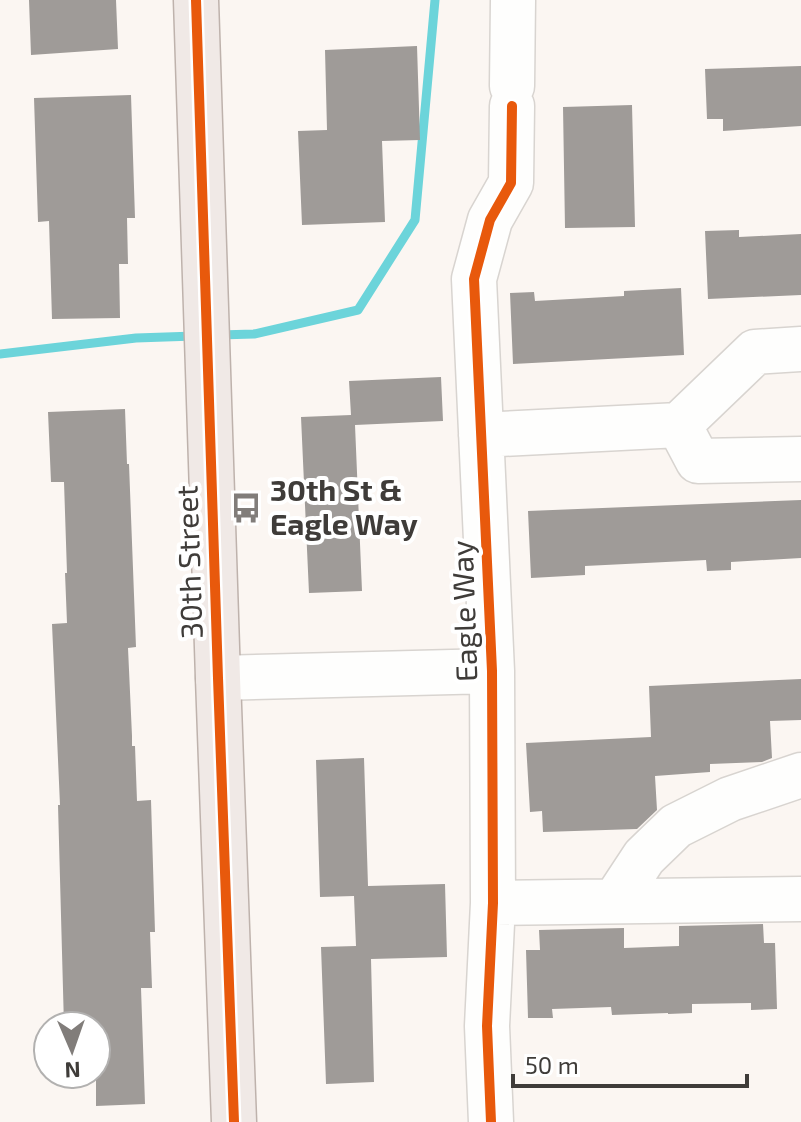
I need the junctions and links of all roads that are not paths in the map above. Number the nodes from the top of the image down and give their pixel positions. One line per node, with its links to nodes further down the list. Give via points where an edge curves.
1 (196, 0): 8 (main road, 30th Street)
2 (513, 0): 5 (street, Eagle Way, via 511,183 490,220 474,279)
3 (801, 349): 4 (street, via 755,352)
4 (679, 425): 5 (street); 6 (street, via 698,461)
5 (481, 435): 7 (street, Eagle Way)
6 (801, 459)
7 (492, 671): 8 (street, Eagle Way); 12 (street, Eagle Way)
8 (218, 678): 13 (main road, 30th Street)
9 (801, 775): 11 (street, via 730,799 676,826 644,857)
10 (801, 899): 11 (street)
11 (615, 901): 12 (street)
12 (493, 903): 14 (street, Eagle Way, via 487,1026)
13 (234, 1122)
14 (491, 1122)

